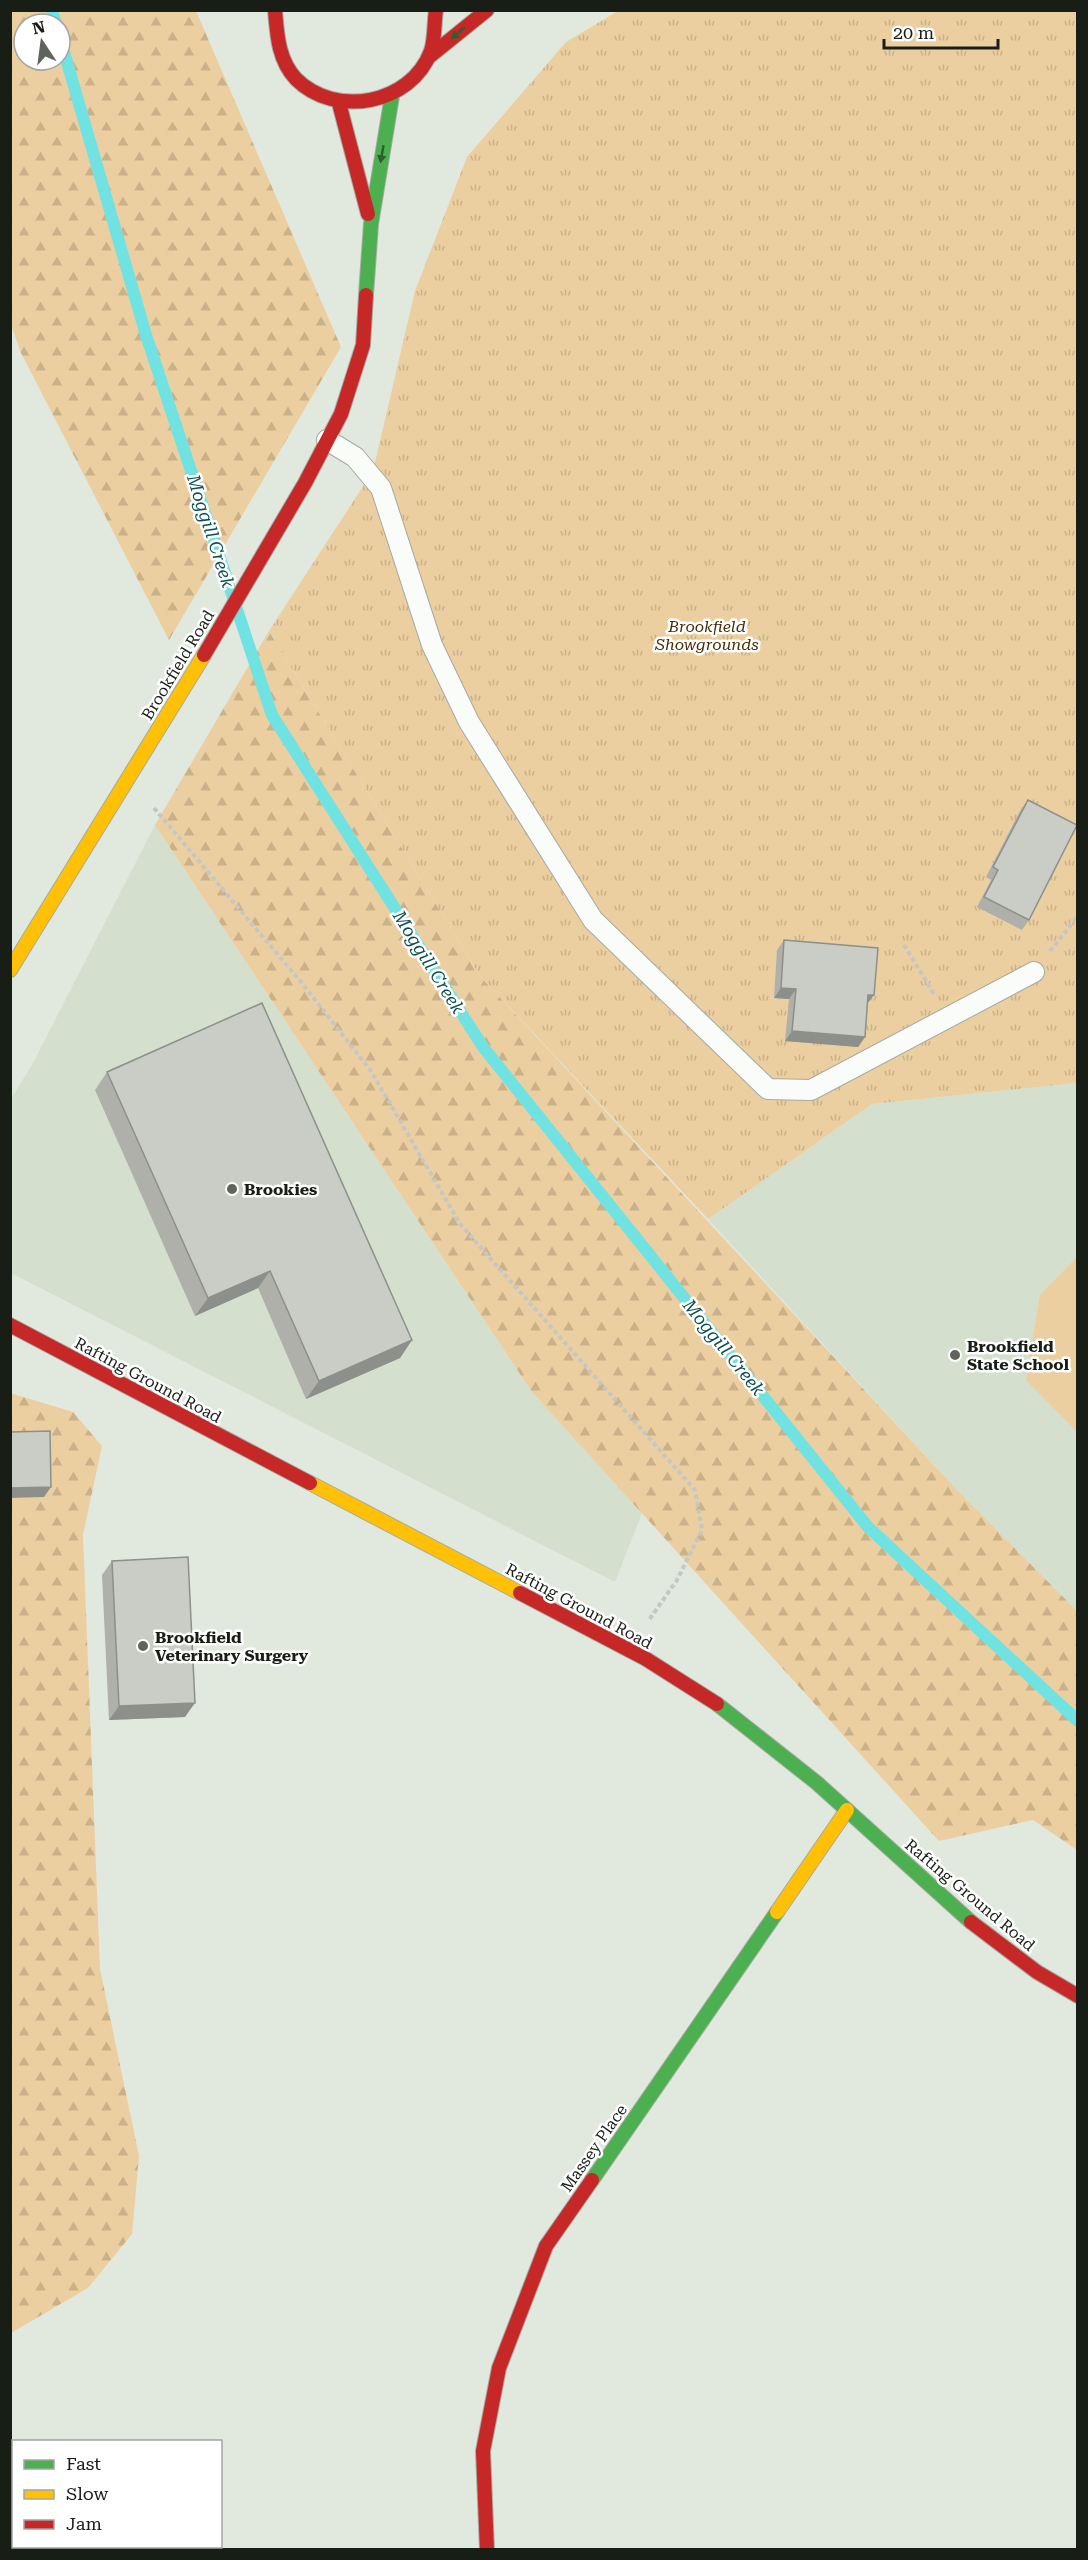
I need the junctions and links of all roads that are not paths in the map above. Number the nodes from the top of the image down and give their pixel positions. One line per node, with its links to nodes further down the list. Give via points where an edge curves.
1 (274, 10): 6 (main road, via 279,54 293,76 313,94)
2 (436, 10): 4 (main road, via 437,30)
3 (487, 10): 4 (main road, one-way to 4)
4 (430, 56): 5 (main road, via 415,79)
5 (392, 96): 6 (main road, via 366,104); 7 (main road, Brookfield Road, one-way to 7)
6 (339, 103): 7 (main road, Brookfield Road)
7 (370, 224): 8 (main road, Brookfield Road, via 363,345 341,414)
8 (327, 440): 9 (main road, Brookfield Road, via 160,729); 10 (lane, via 355,457 381,488 432,645 465,713 593,920 768,1089 811,1090)
9 (10, 970)
10 (1034, 972)
11 (10, 1325): 12 (main road, Rafting Ground Road, via 701,1692 760,1734)
12 (847, 1810): 13 (main road, Rafting Ground Road, via 964,1916 1005,1949); 14 (main road, Massey Place, via 546,2246 499,2368 483,2451)
13 (1077, 1996)
14 (487, 2550)

